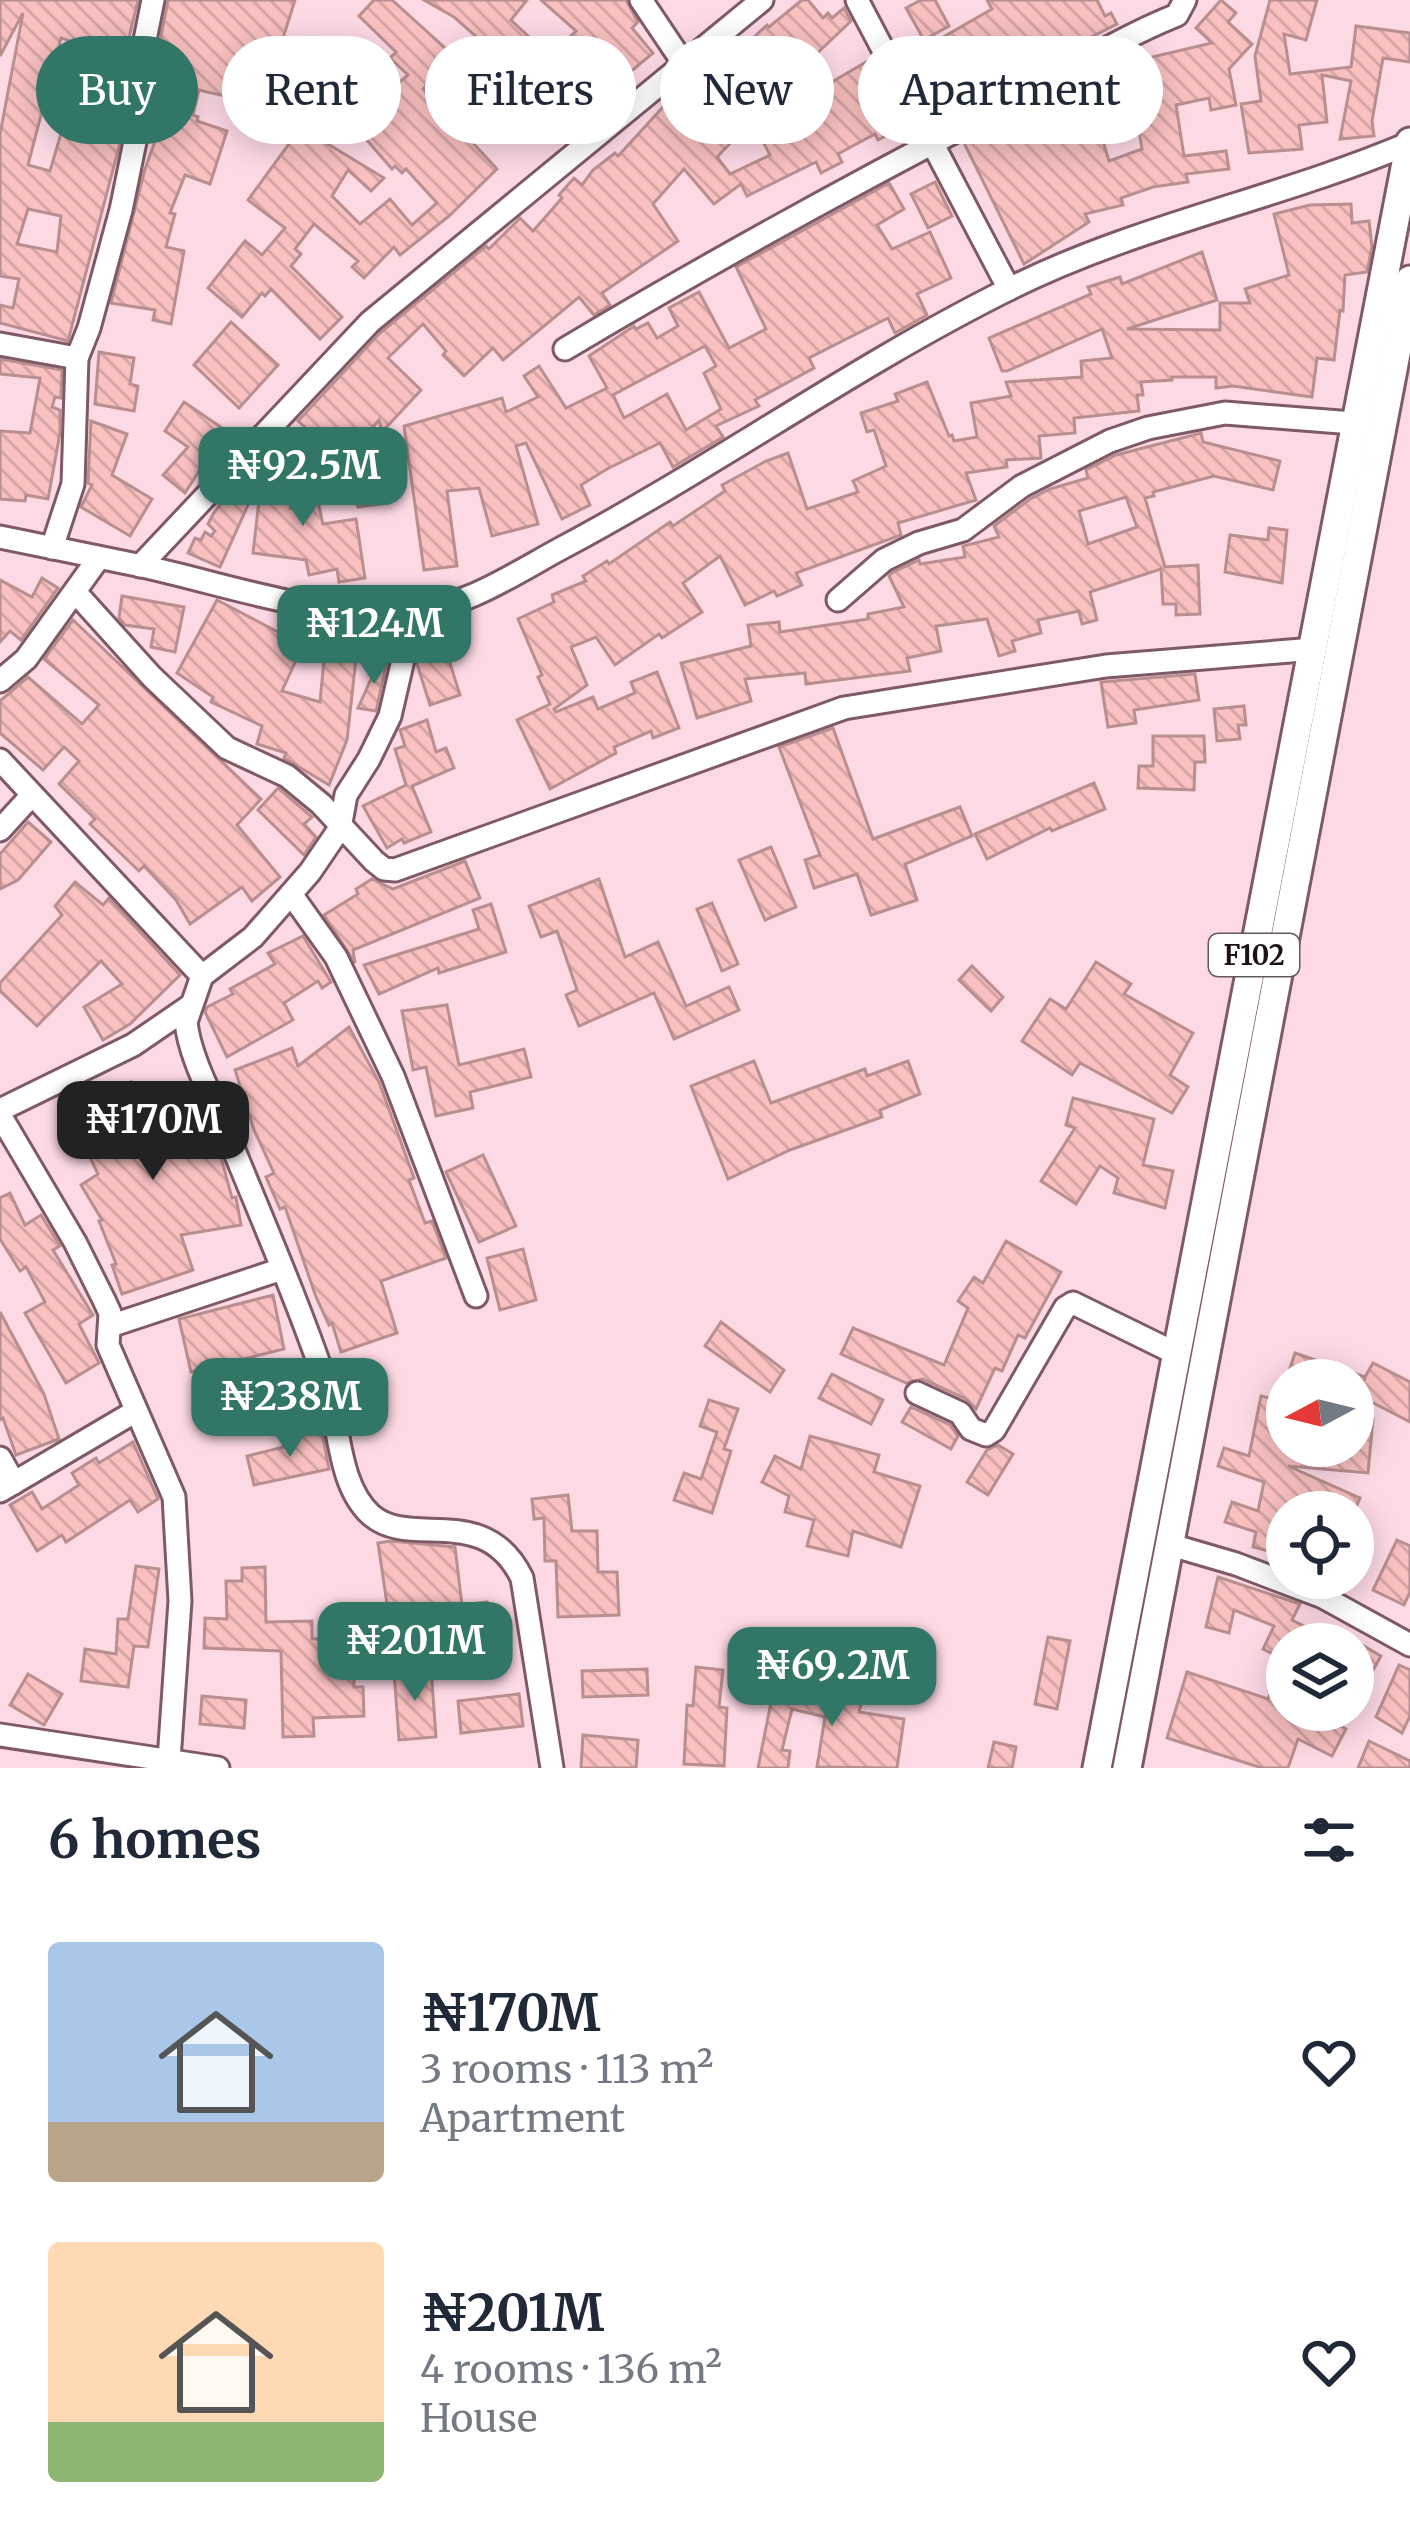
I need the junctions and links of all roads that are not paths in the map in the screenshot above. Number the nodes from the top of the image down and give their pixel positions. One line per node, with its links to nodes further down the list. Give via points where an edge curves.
1 (153, 0): 18 (street, via 137,80 148,100)
2 (641, 0): 6 (street)
3 (762, 0): 7 (street)
4 (857, 0): 8 (street)
5 (1185, 0): 9 (street, via 1177,16)
6 (665, 36)
7 (718, 36)
8 (876, 36)
9 (1129, 36)
10 (660, 84): 23 (street, via 370,322)
11 (1410, 142): 15 (street, via 1110,243); 19 (main road, F102)
12 (930, 144): 17 (street)
13 (933, 144): 15 (street)
14 (1410, 280): 45 (main road, F102)
15 (1009, 289): 26 (street, via 871,362 626,514 455,603)
16 (0, 344): 18 (street)
17 (565, 349)
18 (77, 358): 21 (street, via 73,484)
19 (1353, 424): 25 (street, via 1225,413 1110,441 1022,486 963,530 884,560); 27 (main road, F102)
20 (0, 536): 21 (street)
21 (52, 548): 22 (street)
22 (98, 559): 23 (street); 24 (street)
23 (140, 566): 26 (street, via 260,596)
24 (76, 594): 28 (street); 31 (street, via 227,748 287,776)
25 (838, 600)
26 (414, 612): 31 (street, via 390,716 346,795)
27 (1314, 649): 31 (street, via 1106,666 844,708 395,869 374,861); 40 (main road, F102)
28 (0, 681)
29 (0, 760): 30 (street)
30 (32, 795): 32 (street); 34 (street)
31 (340, 828): 33 (street)
32 (0, 830)
33 (291, 894): 34 (street); 38 (street, via 336,956 393,1076)
34 (202, 976): 35 (street)
35 (190, 1006): 36 (street, via 133,1045); 37 (street, via 187,1033)
36 (0, 1112): 39 (street, via 75,1242)
37 (282, 1269): 39 (street); 50 (street, via 368,1512 384,1523 457,1531 511,1556 522,1578)
38 (476, 1296)
39 (110, 1326): 42 (street, via 108,1345)
40 (1175, 1353): 41 (street, via 1072,1303 986,1435 960,1412); 51 (main road, F102)
41 (917, 1393)
42 (136, 1411): 44 (street); 48 (street, via 178,1519)
43 (0, 1459): 44 (street)
44 (7, 1487)
45 (1171, 1545): 46 (street, via 1323,1597); 52 (main road, F102)
46 (1410, 1645)
47 (0, 1735): 48 (street)
48 (170, 1760): 49 (street)
49 (218, 1768)
50 (552, 1768)
51 (1097, 1768)
52 (1127, 1768)

